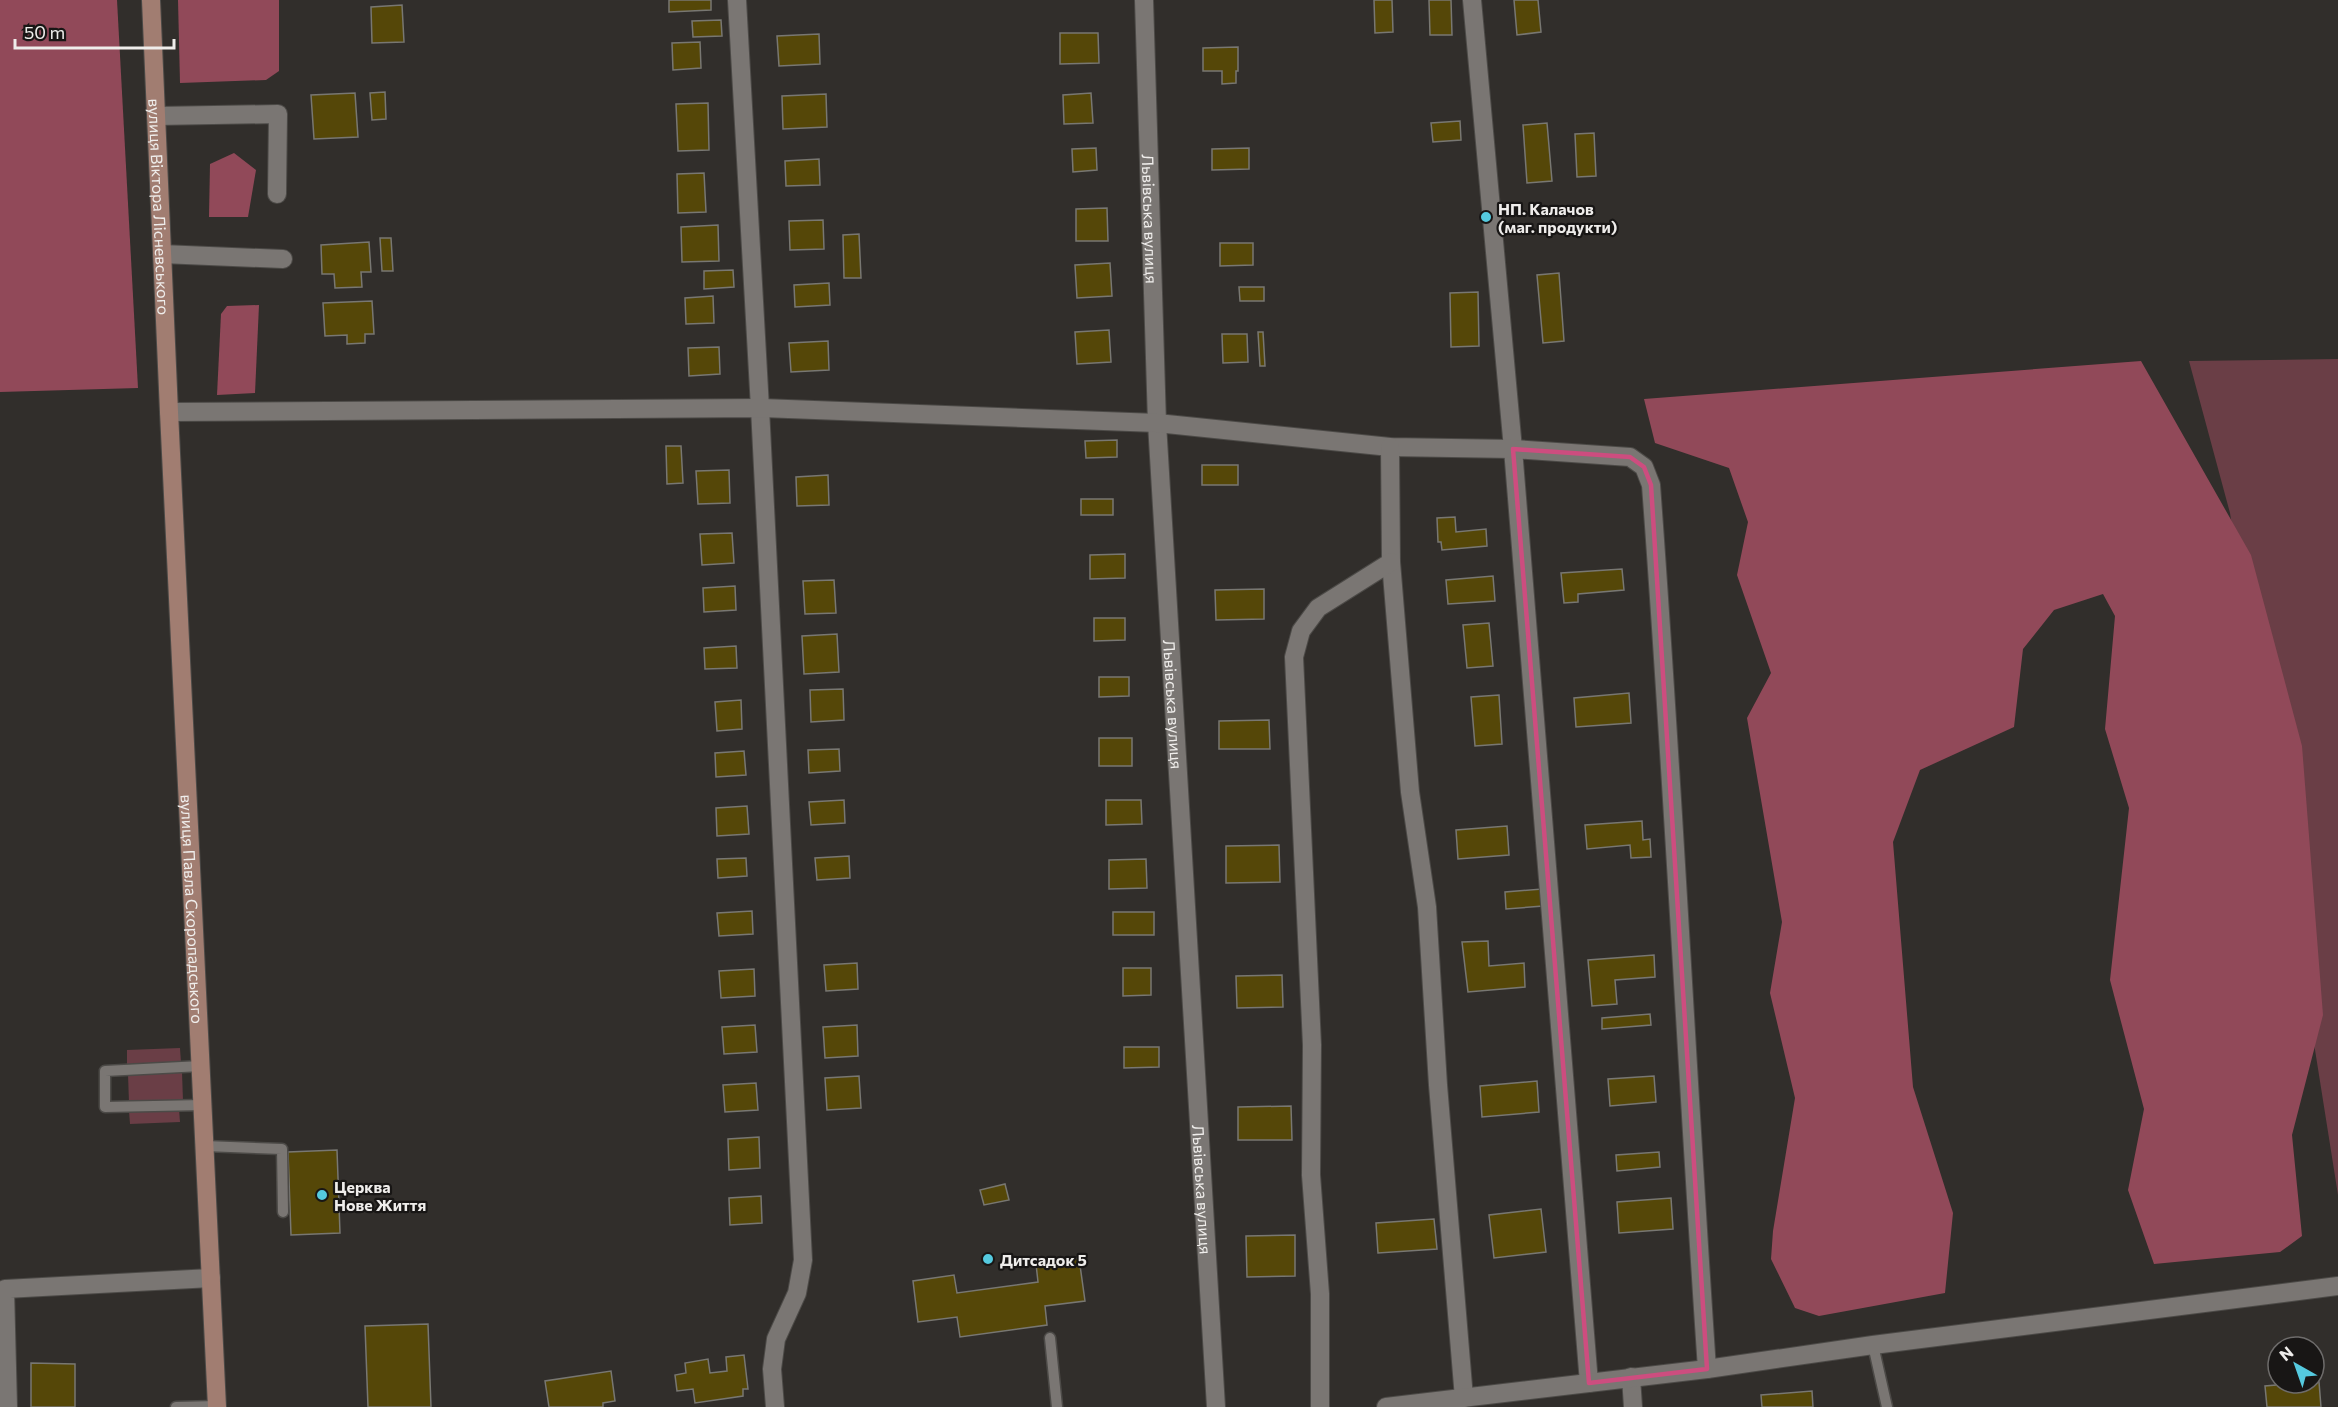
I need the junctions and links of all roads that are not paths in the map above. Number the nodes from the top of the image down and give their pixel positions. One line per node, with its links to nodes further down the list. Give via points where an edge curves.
1 (151, 0): 5 (street, вулиця Віктора Лісневського)
2 (737, 0): 9 (street)
3 (1144, 0): 11 (street, Львівська вулиця)
4 (1472, 0): 13 (street)
5 (156, 116): 6 (street, via 278,114); 7 (street, вулиця Віктора Лісневського)
6 (277, 194)
7 (162, 254): 8 (street); 10 (street, вулиця Віктора Лісневського)
8 (283, 259)
9 (760, 408): 10 (street); 11 (street); 30 (street, via 803,1260 797,1293 776,1339 772,1369)
10 (169, 412): 15 (street, вулиця Павла Скоропадського)
11 (1157, 423): 12 (street); 32 (street, Львівська вулиця)
12 (1390, 447): 13 (street); 14 (street)
13 (1513, 449): 23 (street, via 1630,457 1644,467 1651,485); 25 (street)
14 (1391, 562): 26 (street, via 1410,792 1427,907); 33 (street, via 1318,608 1301,631 1294,657 1312,1046 1311,1175 1320,1294)
15 (201, 1066): 16 (street, вулиця Павла Скоропадського); 16 (lane, via 105,1071 105,1107)
16 (203, 1105): 17 (street, вулиця Павла Скоропадського)
17 (205, 1146): 18 (lane, via 282,1149); 19 (street, вулиця Павла Скоропадського)
18 (283, 1212)
19 (211, 1278): 27 (street, вулиця Павла Скоропадського); 28 (street, via 5,1289)
20 (2338, 1286): 22 (street)
21 (1050, 1338): 31 (lane)
22 (1873, 1345): 23 (street); 36 (lane)
23 (1707, 1369): 24 (street)
24 (1631, 1377): 25 (street); 35 (street)
25 (1589, 1383): 26 (street)
26 (1464, 1398): 34 (street)
27 (217, 1406): 29 (lane)
28 (8, 1407)
29 (176, 1407)
30 (775, 1407)
31 (1057, 1407)
32 (1216, 1407)
33 (1320, 1407)
34 (1386, 1407)
35 (1633, 1407)
36 (1887, 1407)

